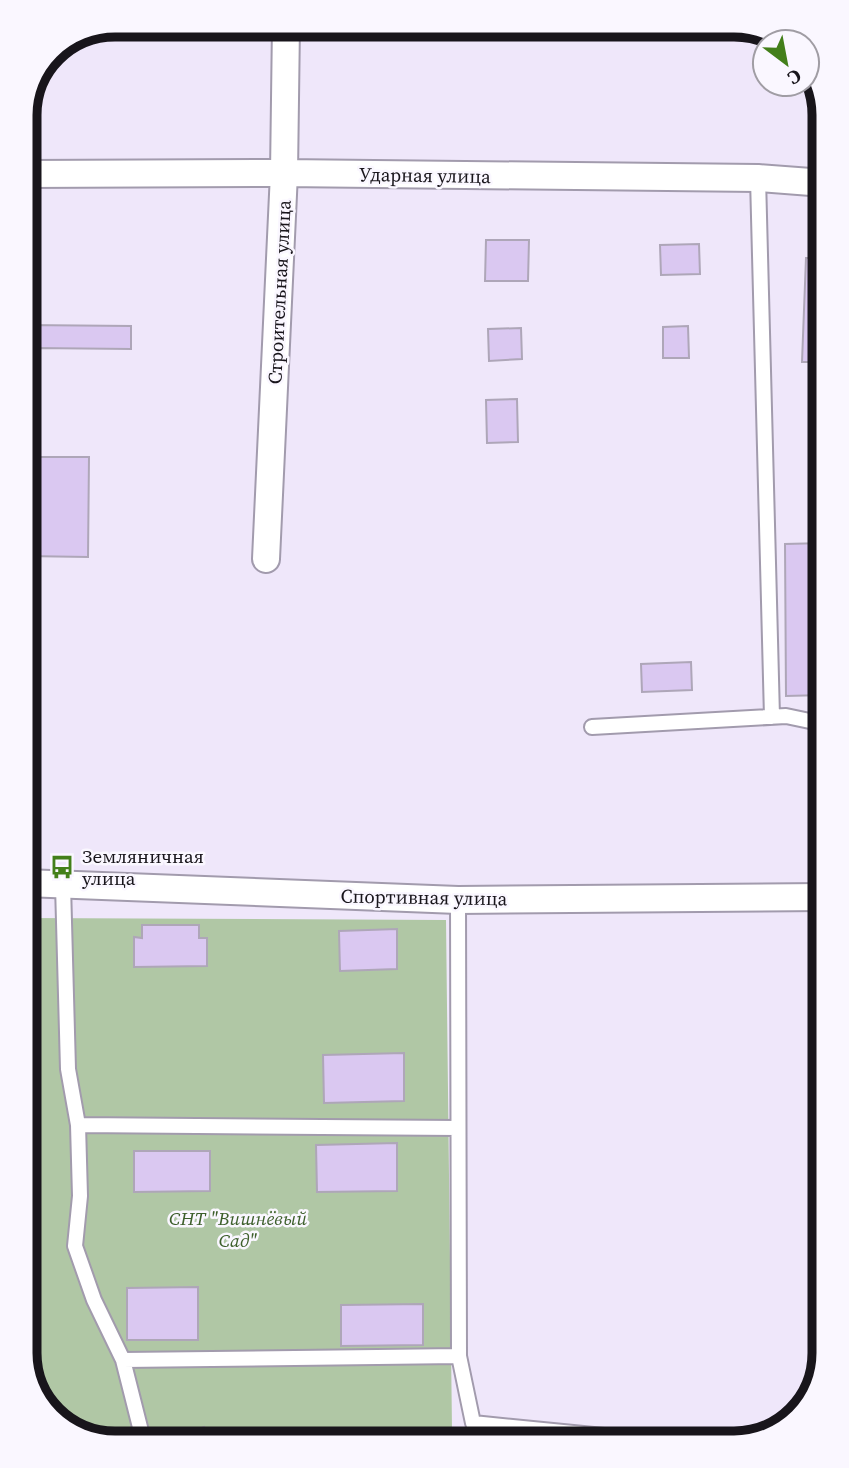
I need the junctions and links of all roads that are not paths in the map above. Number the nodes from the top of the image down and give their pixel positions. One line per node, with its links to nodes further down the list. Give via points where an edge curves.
1 (286, 37): 2 (street, Строительная улица)
2 (284, 173): 3 (street, Ударная улица); 4 (street, Ударная улица); 6 (street, Строительная улица)
3 (37, 174)
4 (758, 178): 5 (street, Ударная улица); 7 (lane)
5 (812, 182)
6 (266, 559)
7 (772, 717): 8 (lane); 9 (lane)
8 (812, 721)
9 (592, 727)
10 (37, 884): 11 (street, Спортивная улица)
11 (63, 885): 13 (street, Спортивная улица); 14 (lane, via 68,1069)
12 (812, 897): 13 (street, Спортивная улица)
13 (457, 900): 15 (lane)
14 (78, 1125): 15 (lane); 17 (lane, via 80,1196 75,1246)
15 (458, 1128): 16 (lane)
16 (459, 1356): 17 (lane); 19 (lane, via 473,1423)
17 (123, 1360): 18 (lane)
18 (142, 1431)
19 (554, 1431)

